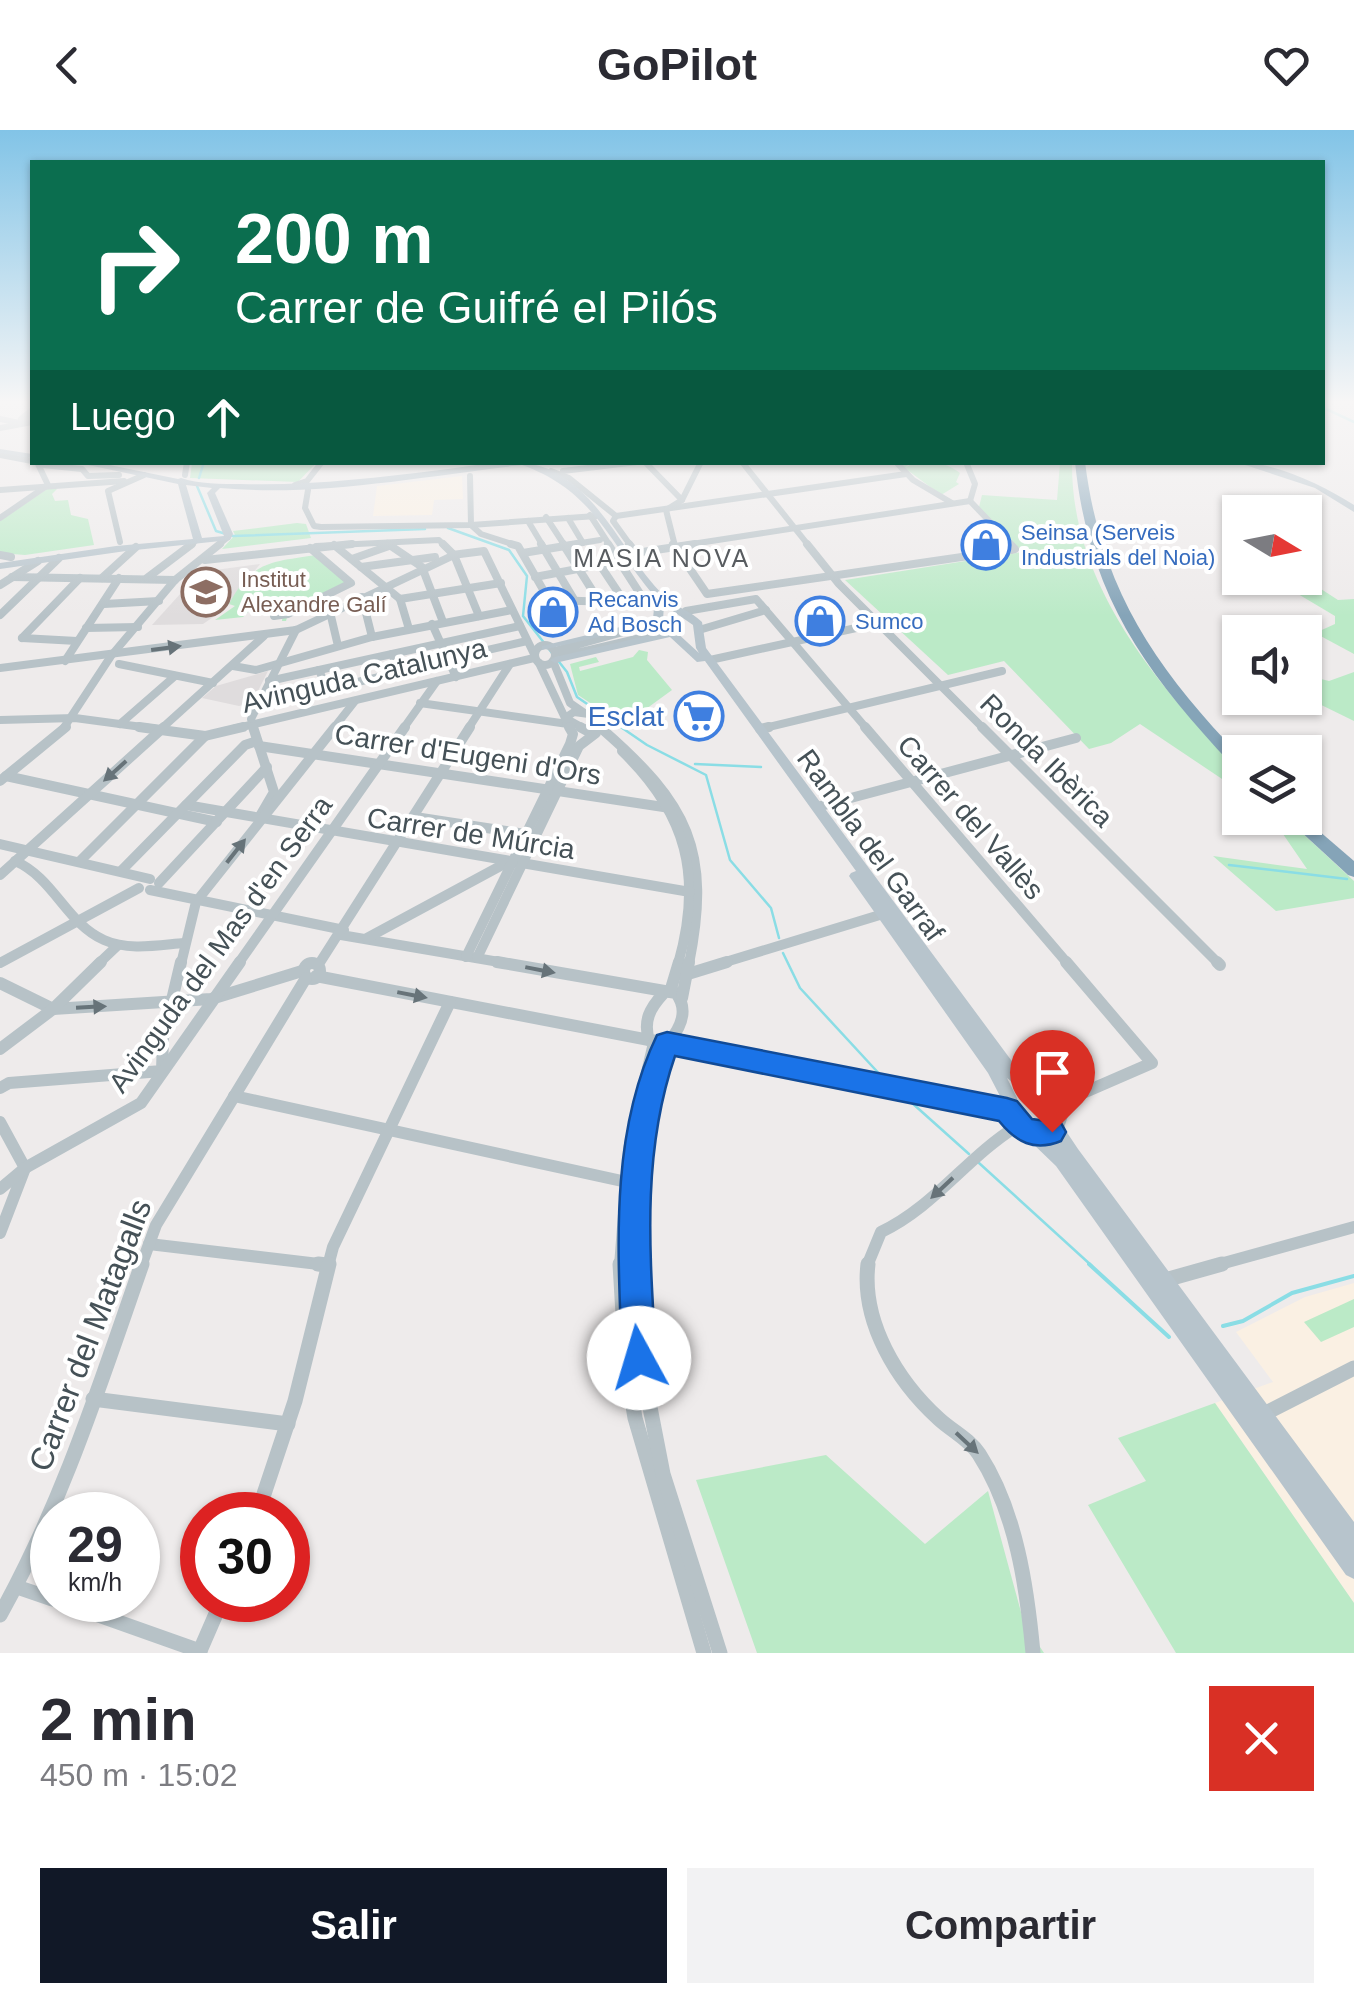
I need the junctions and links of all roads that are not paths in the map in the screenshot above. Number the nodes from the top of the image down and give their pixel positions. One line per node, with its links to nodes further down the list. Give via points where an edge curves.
1 (43, 474): 20 (street)
2 (86, 474): 17 (street)
3 (139, 474): 16 (street)
4 (436, 474): 19 (street)
5 (482, 474): 35 (street)
6 (554, 474): 28 (street)
7 (656, 474): 24 (street)
8 (694, 474): 24 (street)
9 (754, 474): 23 (street, Ronda Ibèrica)
10 (906, 474): 23 (street); 25 (street)
11 (971, 474): 25 (street, via 975,484)
12 (1083, 474): 152 (highway, via 1098,564 1130,629)
13 (1279, 474): 27 (street, via 1318,486)
14 (181, 475): 16 (street); 18 (street); 38 (street)
15 (313, 475): 19 (street); 21 (street)
16 (144, 476): 17 (street)
17 (121, 478): 20 (street); 45 (street, via 108,495)
18 (217, 485): 21 (street); 39 (street, via 211,493 229,534)
19 (319, 485): 21 (street)
20 (44, 487): 22 (street); 30 (street)
21 (300, 487): 37 (street)
22 (0, 490)
23 (769, 494): 26 (street); 36 (street, Ronda Ibèrica)
24 (678, 498): 26 (street)
25 (962, 502): 36 (street); 69 (street, via 1015,548)
26 (670, 508): 29 (street); 44 (street, via 665,527)
27 (1354, 509)
28 (594, 511): 29 (street); 31 (street); 51 (street); 63 (street, via 648,600 553,602)
29 (616, 516): 51 (street)
30 (0, 518)
31 (546, 518): 33 (street); 47 (street)
32 (568, 518): 41 (street)
33 (506, 521): 35 (street); 48 (street)
34 (528, 521): 49 (street)
35 (471, 525): 37 (street); 48 (street)
36 (797, 528): 44 (street); 69 (street, Ronda Ibèrica)
37 (314, 529): 46 (street)
38 (198, 539): 39 (street); 45 (street); 68 (street)
39 (220, 540): 54 (street)
40 (598, 540): 41 (street)
41 (584, 542): 47 (street)
42 (334, 544): 43 (street); 46 (street); 53 (street)
43 (388, 544): 50 (street, via 439,540); 53 (street); 55 (street)
44 (674, 546): 51 (street); 69 (street, via 707,594)
45 (125, 547): 52 (street); 56 (street); 67 (street)
46 (314, 547): 54 (street); 90 (street, via 351,583)
47 (566, 548): 49 (street); 60 (street)
48 (520, 549): 49 (street); 63 (street)
49 (544, 549): 61 (street)
50 (454, 555): 55 (street); 59 (street); 71 (street, via 484,551); 75 (street)
51 (634, 556): 78 (street)
52 (59, 558): 57 (street); 64 (street)
53 (352, 559): 58 (street)
54 (205, 560): 70 (street)
55 (411, 560): 58 (street); 59 (street)
56 (4, 561): 57 (street)
57 (38, 561): 62 (street)
58 (362, 566): 73 (street)
59 (422, 566): 73 (street); 76 (street)
60 (577, 566): 61 (street); 81 (street); 83 (street, via 608,563)
61 (558, 572): 63 (street); 80 (street)
62 (12, 577): 64 (street); 72 (street)
63 (535, 577)
64 (37, 578): 65 (street); 89 (street)
65 (80, 578): 67 (street); 74 (street)
66 (119, 578): 67 (street); 68 (street); 84 (street)
67 (102, 579): 74 (street)
68 (146, 579): 70 (street)
69 (838, 579): 94 (street, Ronda Ibèrica)
70 (175, 580): 82 (street)
71 (501, 583): 75 (street); 85 (street)
72 (0, 586)
73 (383, 586): 77 (street); 79 (street)
74 (70, 588): 105 (street, via 22,638)
75 (467, 588): 76 (street); 91 (street)
76 (433, 594): 79 (street); 93 (street)
77 (362, 597): 88 (street); 104 (street)
78 (660, 597): 87 (street, Rambla del Garraf); 92 (street)
79 (400, 599): 99 (street)
80 (575, 601)
81 (599, 601)
82 (158, 602): 84 (street); 97 (street)
83 (624, 602)
84 (104, 604): 98 (street)
85 (512, 610): 91 (street); 96 (street)
86 (766, 610): 87 (street, Carrer del Vallès, via 756,600); 101 (street); 107 (street, Carrer del Vallès)
87 (682, 611): 92 (street); 101 (street, Rambla del Garraf)
88 (330, 612): 100 (street); 109 (street)
89 (0, 615)
90 (274, 616)
91 (479, 616): 93 (street)
92 (660, 616): 103 (street); 112 (street)
93 (443, 622): 95 (street)
94 (878, 623): 107 (street); 134 (street, Ronda Ibèrica)
95 (432, 624): 99 (street); 108 (street)
96 (520, 626): 106 (street); 108 (street)
97 (138, 627): 98 (street); 113 (street)
98 (86, 628): 105 (street)
99 (409, 628): 104 (street)
100 (296, 630): 102 (street); 117 (street)
101 (699, 632): 103 (street); 115 (street, Rambla del Garraf, via 698,644)
102 (265, 635): 110 (street, one-way to 102); 121 (street)
103 (671, 636): 112 (street); 185 (street, Rambla del Garraf, via 694,650)
104 (372, 637): 109 (street)
105 (77, 641): 116 (street)
106 (527, 641): 112 (street); 114 (street)
107 (792, 641): 115 (street); 138 (street, Carrer del Vallès)
108 (440, 643): 111 (street); 114 (street)
109 (342, 645): 117 (street); 118 (street)
110 (134, 653): 113 (street); 119 (street)
111 (392, 654): 118 (street); 125 (street)
112 (545, 655): 112 (street, via 564,656 662,634 656,624); 120 (street, Avinguda Catalunya); 140 (street, via 570,703); 143 (street)
113 (111, 656): 116 (street); 132 (street)
114 (448, 660): 125 (street); 127 (street)
115 (710, 660): 146 (street, Rambla del Garraf)
116 (65, 661): 122 (street)
117 (280, 662): 121 (street, via 256,670); 128 (street)
118 (354, 662): 123 (street)
119 (119, 664): 126 (street); 132 (street)
120 (510, 664): 127 (street, Avinguda Catalunya); 139 (street, Carrer del Matagalls)
121 (232, 666): 131 (street)
122 (0, 668)
123 (319, 670): 128 (street); 133 (street)
124 (1002, 671): 134 (street)
125 (399, 672): 129 (street)
126 (176, 676): 131 (street); 144 (street)
127 (456, 677): 130 (street, Avinguda Catalunya)
128 (268, 681): 136 (street)
129 (359, 681): 133 (street); 135 (street)
130 (437, 681): 135 (street, Avinguda Catalunya); 137 (street, Avinguda del Mas d'en Serra)
131 (214, 683): 147 (street)
132 (92, 686): 141 (street)
133 (326, 686): 136 (street)
134 (941, 686): 138 (street); 154 (street, Ronda Ibèrica)
135 (360, 699): 145 (street, Avinguda Catalunya); 153 (street)
136 (259, 702): 145 (street)
137 (420, 703): 139 (street); 155 (street, Avinguda del Mas d'en Serra)
138 (849, 708): 146 (street); 159 (street, Carrer del Vallès)
139 (482, 712): 143 (street); 157 (street, Carrer del Matagalls)
140 (584, 712): 143 (street); 148 (street)
141 (75, 718): 142 (street); 144 (street); 158 (street)
142 (0, 720)
143 (567, 722): 148 (street); 160 (street, via 570,744)
144 (120, 724): 147 (street)
145 (252, 725): 149 (street, Avinguda Catalunya); 151 (street)
146 (760, 729): 163 (street, Rambla del Garraf)
147 (160, 730): 149 (street); 161 (street, one-way to 161)
148 (596, 732): 160 (street, via 579,746); 164 (street, via 637,765); 196 (street, via 649,768 688,828 700,886)
149 (205, 736): 162 (street)
150 (1076, 738): 154 (street)
151 (258, 743): 153 (street, Carrer d'Eugeni d'Ors); 156 (street); 165 (street, via 245,745)
152 (1222, 745)
153 (314, 753): 155 (street, Carrer d'Eugeni d'Ors); 168 (street)
154 (1011, 755): 159 (street); 194 (street, Ronda Ibèrica)
155 (377, 764): 157 (street, Carrer d'Eugeni d'Ors); 170 (street, Avinguda del Mas d'en Serra)
156 (267, 767): 166 (street); 168 (street, via 274,792)
157 (442, 773): 160 (street, Carrer d'Eugeni d'Ors); 167 (street, Carrer del Matagalls)
158 (2, 777): 161 (street, Carrer de Múrcia)
159 (912, 782): 163 (street); 209 (street, Carrer del Vallès, via 1152,1064)
160 (552, 791): 164 (street, Carrer d'Eugeni d'Ors); 171 (street); 178 (street)
161 (90, 793): 162 (street, Carrer de Múrcia); 175 (street)
162 (136, 804): 165 (street, Carrer de Múrcia); 177 (street)
163 (817, 807): 207 (street, Rambla del Garraf, via 1005,1065)
164 (670, 808): 183 (street, via 685,842)
165 (182, 809): 166 (street, Carrer de Múrcia); 169 (street, Carrer de Múrcia); 179 (street)
166 (226, 813): 168 (street, Carrer de Múrcia); 169 (street)
167 (415, 817): 171 (street); 174 (street, Carrer del Matagalls)
168 (262, 821): 170 (street, Carrer de Múrcia); 184 (street, one-way to 168)
169 (217, 822): 182 (street)
170 (328, 832): 174 (street, Carrer de Múrcia); 186 (street, Avinguda del Mas d'en Serra)
171 (525, 834): 178 (street)
172 (1313, 835): 180 (highway)
173 (0, 844): 175 (street)
174 (398, 844): 178 (street, Carrer de Múrcia); 188 (street, Carrer del Matagalls)
175 (26, 850): 176 (street); 177 (street)
176 (14, 861): 181 (street); 187 (street, via 32,865)
177 (79, 862): 179 (street)
178 (512, 864): 183 (street, Carrer de Múrcia); 189 (street); 192 (street)
179 (121, 871): 182 (street)
180 (1354, 871)
181 (0, 875)
182 (150, 885): 184 (street); 187 (street)
183 (690, 892): 198 (street)
184 (196, 902): 186 (street); 190 (street)
185 (884, 914): 196 (street); 210 (street, Rambla del Garraf, via 994,1068)
186 (268, 915): 188 (street); 199 (street, Avinguda del Mas d'en Serra)
187 (76, 922): 191 (street); 193 (street)
188 (342, 932): 189 (street); 195 (street, Carrer del Matagalls)
189 (365, 939): 192 (street)
190 (184, 943): 191 (street); 200 (street)
191 (118, 945): 202 (street)
192 (472, 958): 198 (street, one-way to 198)
193 (0, 963)
194 (1220, 965)
195 (311, 972): 199 (street); 201 (street, one-way to 201); 208 (street, Carrer del Matagalls)
196 (688, 974): 198 (street)
197 (0, 982): 202 (street)
198 (671, 995): 203 (street, via 680,1026); 203 (street, via 646,1021)
199 (211, 1000): 200 (street); 205 (street, Avinguda del Mas d'en Serra)
200 (172, 1002): 202 (street, one-way to 200); 205 (street)
201 (450, 1002): 203 (street); 213 (street)
202 (54, 1009): 204 (street)
203 (659, 1042): 210 (street); 215 (street, via 634,1111); 237 (street, via 638,1148 634,1321 655,1445)
204 (0, 1050)
205 (162, 1070): 206 (street); 214 (street, Avinguda del Mas d'en Serra, via 134,1109)
206 (0, 1088)
207 (1037, 1092): 209 (street); 210 (street); 212 (street, Rambla del Garraf)
208 (234, 1096): 213 (street); 219 (street, Carrer del Matagalls, via 183,1174)
209 (1076, 1096): 212 (street)
210 (1011, 1111): 212 (street, Rambla del Garraf); 238 (street, one-way to 238, via 996,1139 910,1218 881,1232 867,1266 877,1331 904,1378 977,1450 994,1480 1033,1620)
211 (0, 1122): 214 (street)
212 (1050, 1126): 221 (street, Rambla del Garraf); 222 (street, Rambla del Garraf, via 1062,1160)
213 (388, 1130): 215 (street); 220 (street)
214 (24, 1168): 216 (street, Avinguda del Mas d'en Serra); 218 (street)
215 (622, 1181): 236 (street, via 620,1292 630,1396)
216 (0, 1189)
217 (1354, 1227): 221 (street)
218 (0, 1233)
219 (149, 1244): 220 (street); 224 (street, Carrer del Matagalls)
220 (327, 1265): 226 (street)
221 (1164, 1281): 222 (street, Rambla del Garraf)
222 (1193, 1332): 225 (street, Rambla del Garraf); 229 (street, Rambla del Garraf)
223 (1354, 1368): 225 (street)
224 (93, 1399): 226 (street); 230 (street, Carrer del Matagalls)
225 (1262, 1415): 228 (street, Rambla del Garraf)
226 (288, 1424): 227 (street)
227 (265, 1492)
228 (1354, 1542)
229 (1354, 1566)
230 (17, 1587): 231 (street); 232 (street, Carrer del Matagalls)
231 (30, 1591)
232 (0, 1615)
233 (117, 1622): 235 (street)
234 (212, 1622): 235 (street)
235 (199, 1652)
236 (704, 1653)
237 (720, 1653)
238 (1033, 1653)

